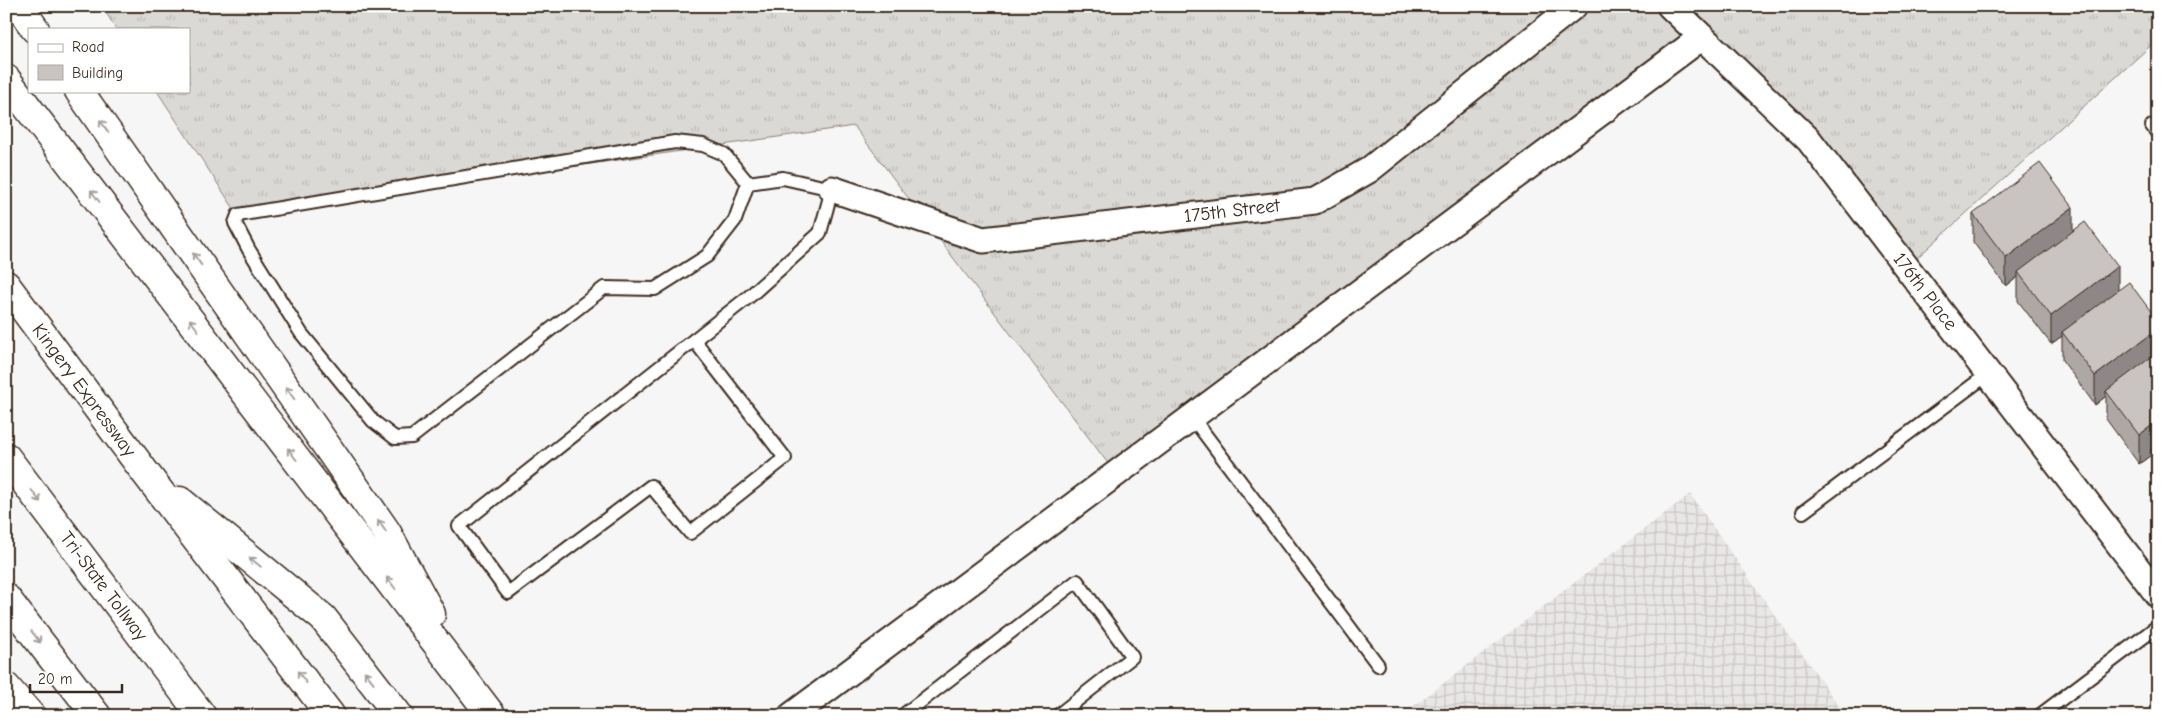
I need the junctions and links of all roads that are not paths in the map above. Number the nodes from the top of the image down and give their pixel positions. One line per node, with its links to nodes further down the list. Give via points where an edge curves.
1 (19, 6): 4 (highway)
2 (1574, 6): 9 (street, 175th Street, via 1369,170 1315,201 983,240)
3 (1670, 6): 5 (street, 176th Place)
4 (34, 28)
5 (1702, 37): 12 (street, 176th Place, via 1809,140); 13 (street)
6 (6, 80): 22 (highway, one-way to 6)
7 (80, 92): 22 (highway, one-way to 7, via 386,531)
8 (748, 183): 8 (lane, via 735,220 707,256 655,289 604,288 412,437 395,438 373,421 301,333 235,223 238,215 675,142 703,144 724,154); 9 (lane, via 783,178)
9 (832, 189): 11 (lane, via 820,232 751,295)
10 (6, 285): 15 (highway, Kingery Expressway)
11 (694, 340): 11 (lane, via 459,526 508,593 651,486 690,533 785,458)
12 (1988, 374): 16 (lane); 17 (street, 176th Place)
13 (1192, 417): 20 (lane); 29 (street)
14 (6, 457): 25 (highway, Tri-State Tollway, one-way to 25)
15 (144, 472): 26 (highway, one-way to 15); 27 (highway, one-way to 15, via 323,618)
16 (1802, 512)
17 (2158, 595)
18 (6, 598): 24 (highway, one-way to 24)
19 (2158, 626): 32 (lane)
20 (1378, 665)
21 (6, 687): 23 (highway)
22 (473, 692): 28 (highway)
23 (31, 716)
24 (97, 716)
25 (202, 716)
26 (331, 716)
27 (398, 716)
28 (492, 716)
29 (790, 716)
30 (902, 716): 31 (lane, via 1077,581 1132,657)
31 (1056, 716)
32 (2039, 716)

